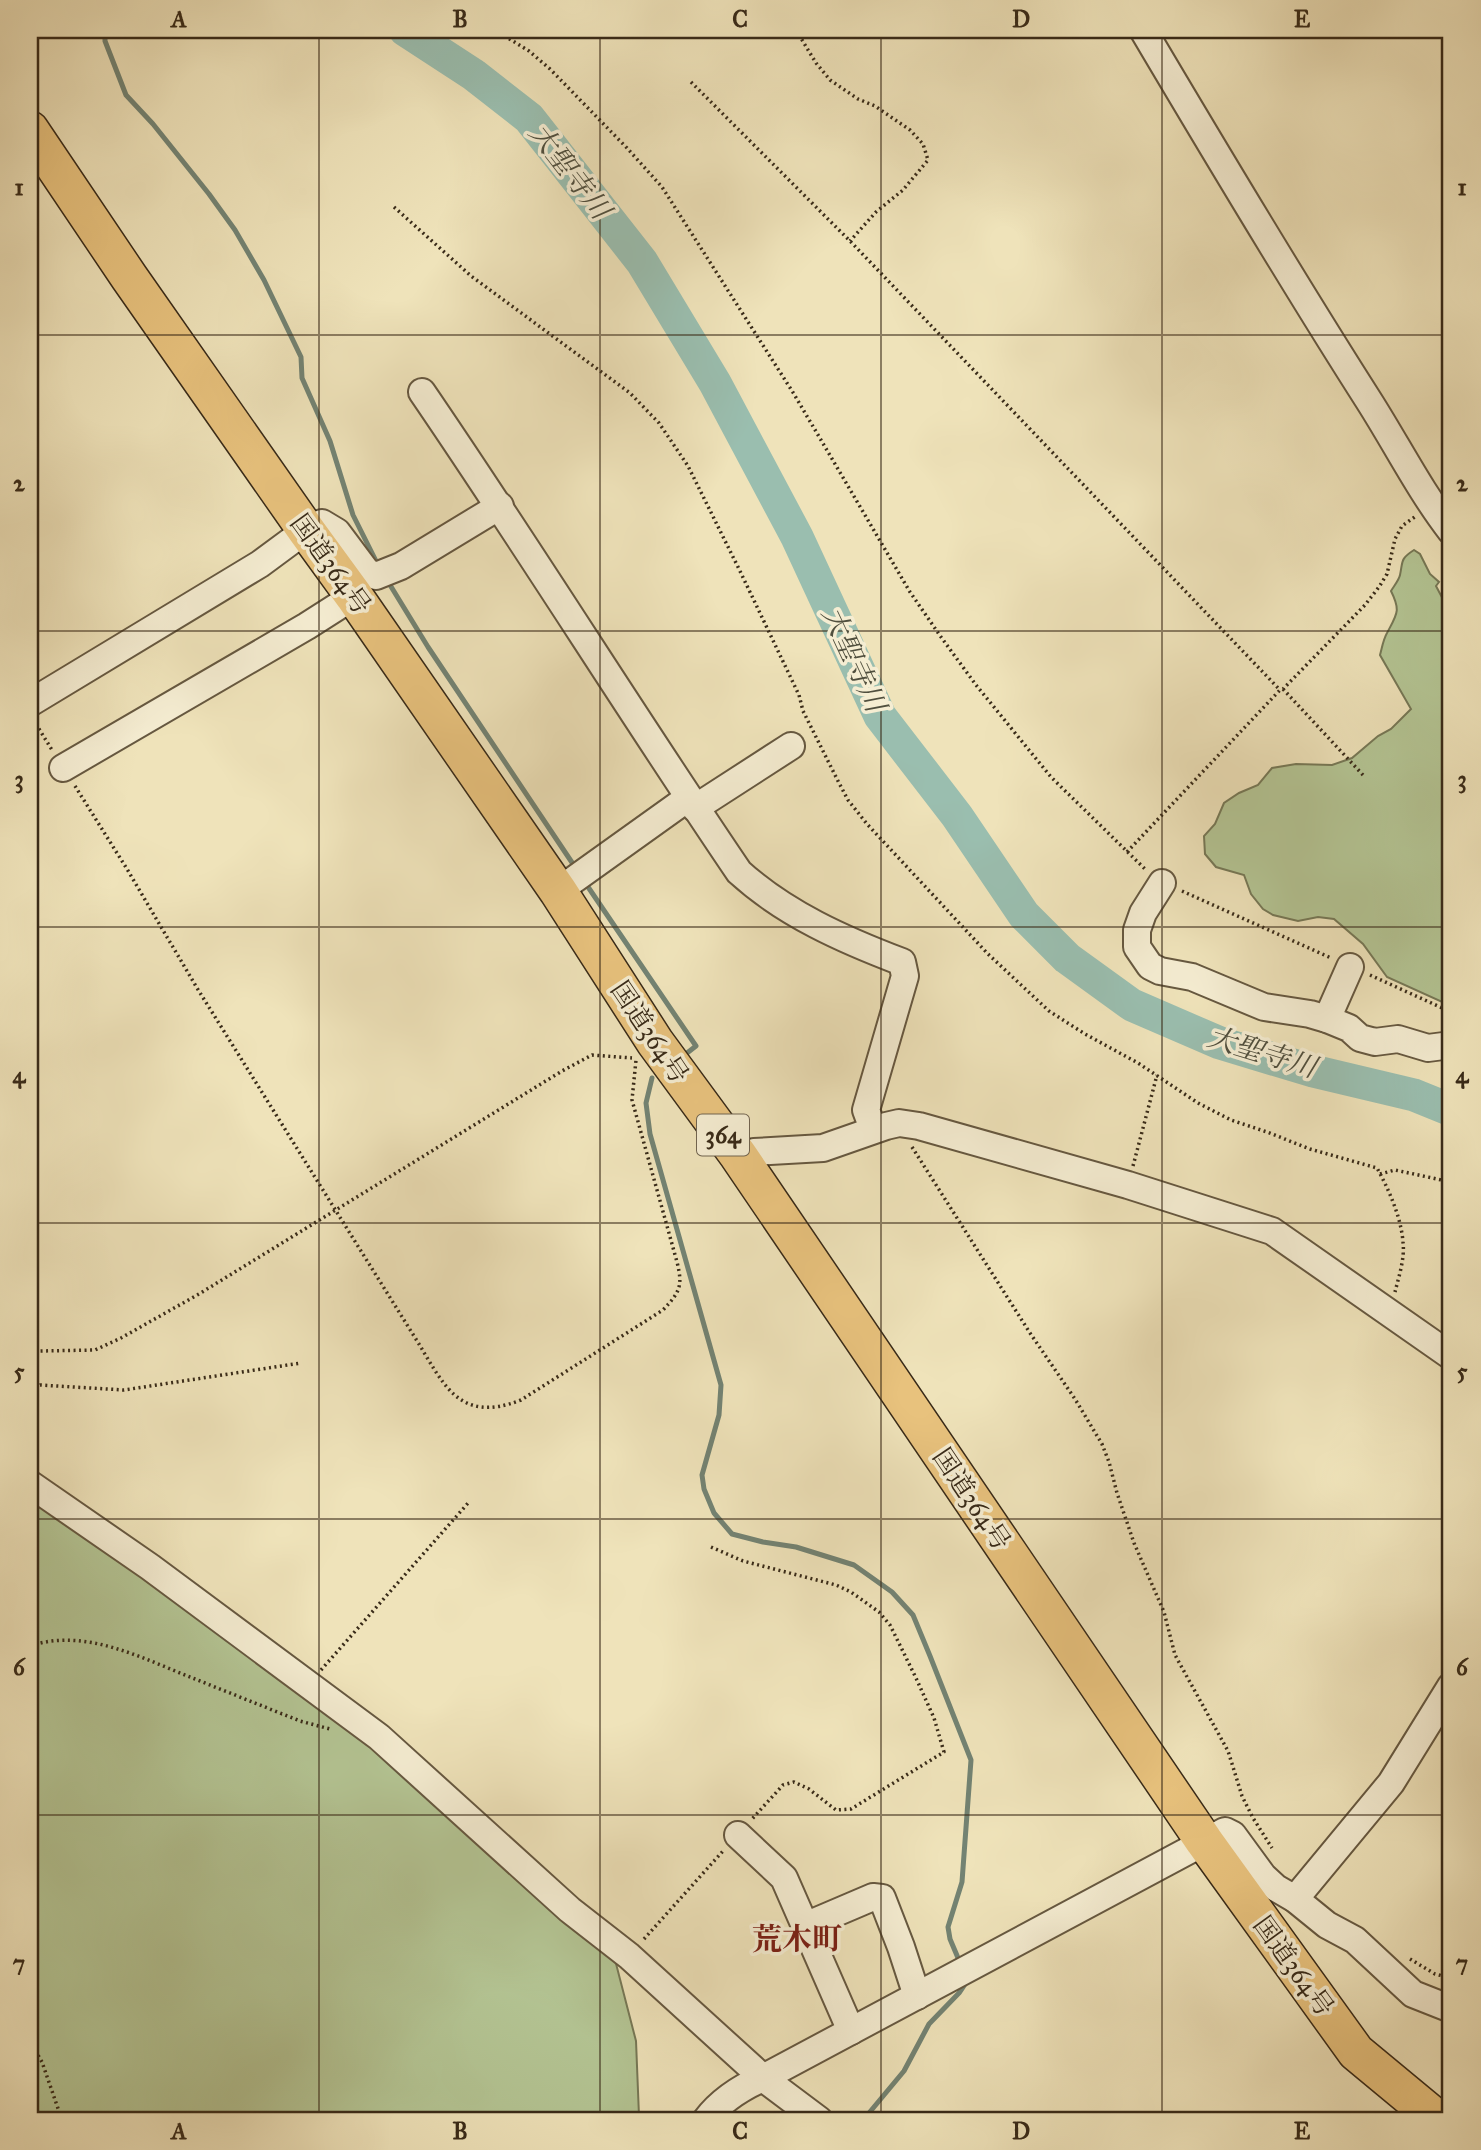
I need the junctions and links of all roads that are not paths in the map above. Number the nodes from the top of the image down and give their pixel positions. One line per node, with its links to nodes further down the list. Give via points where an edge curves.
1 (1143, 30): 4 (street, via 1385,426)
2 (30, 130): 6 (highway, 国道364号 / 364)
3 (422, 392): 5 (street)
4 (1442, 502): 7 (street)
5 (500, 506): 6 (street, via 401,566 376,576 367,572 337,532 322,523); 12 (street)
6 (306, 530): 8 (highway, 国道364号 / 364); 9 (street, via 260,565)
7 (1451, 531)
8 (354, 596): 11 (street); 14 (highway, 国道364号 / 364)
9 (32, 712)
10 (791, 746): 12 (street)
11 (63, 768)
12 (692, 803): 14 (street); 18 (street, via 739,873 750,882 801,917 902,962 905,976 866,1111)
13 (1162, 883): 16 (street, via 1137,930 1137,947 1150,966 1192,976 1264,1007)
14 (558, 891): 19 (highway, 国道364号 / 364, via 654,1042)
15 (1350, 967): 16 (street)
16 (1327, 1019): 17 (street, via 1375,1042 1398,1039 1428,1048)
17 (1451, 1045)
18 (873, 1129): 19 (street, via 823,1147); 20 (street, via 899,1123 919,1126 1272,1231)
19 (738, 1156): 24 (highway, 国道364号 / 364)
20 (1451, 1356)
21 (30, 1484): 30 (street, via 379,1737)
22 (1451, 1686): 25 (street, via 1391,1783)
23 (738, 1835): 26 (street, via 784,1878)
24 (1204, 1841): 25 (street, via 1225,1831 1233,1835 1263,1876); 27 (street); 33 (highway, 国道364号 / 364, via 1356,2052)
25 (1295, 1899): 28 (street, via 1326,1925 1355,1940 1413,1994)
26 (805, 1926): 27 (street, via 873,1897 882,1898); 29 (street)
27 (917, 1996): 29 (street)
28 (1451, 2009)
29 (851, 2031): 30 (street)
30 (764, 2078): 31 (street, via 726,2098); 32 (street)
31 (706, 2120)
32 (819, 2120)
33 (1438, 2120)

